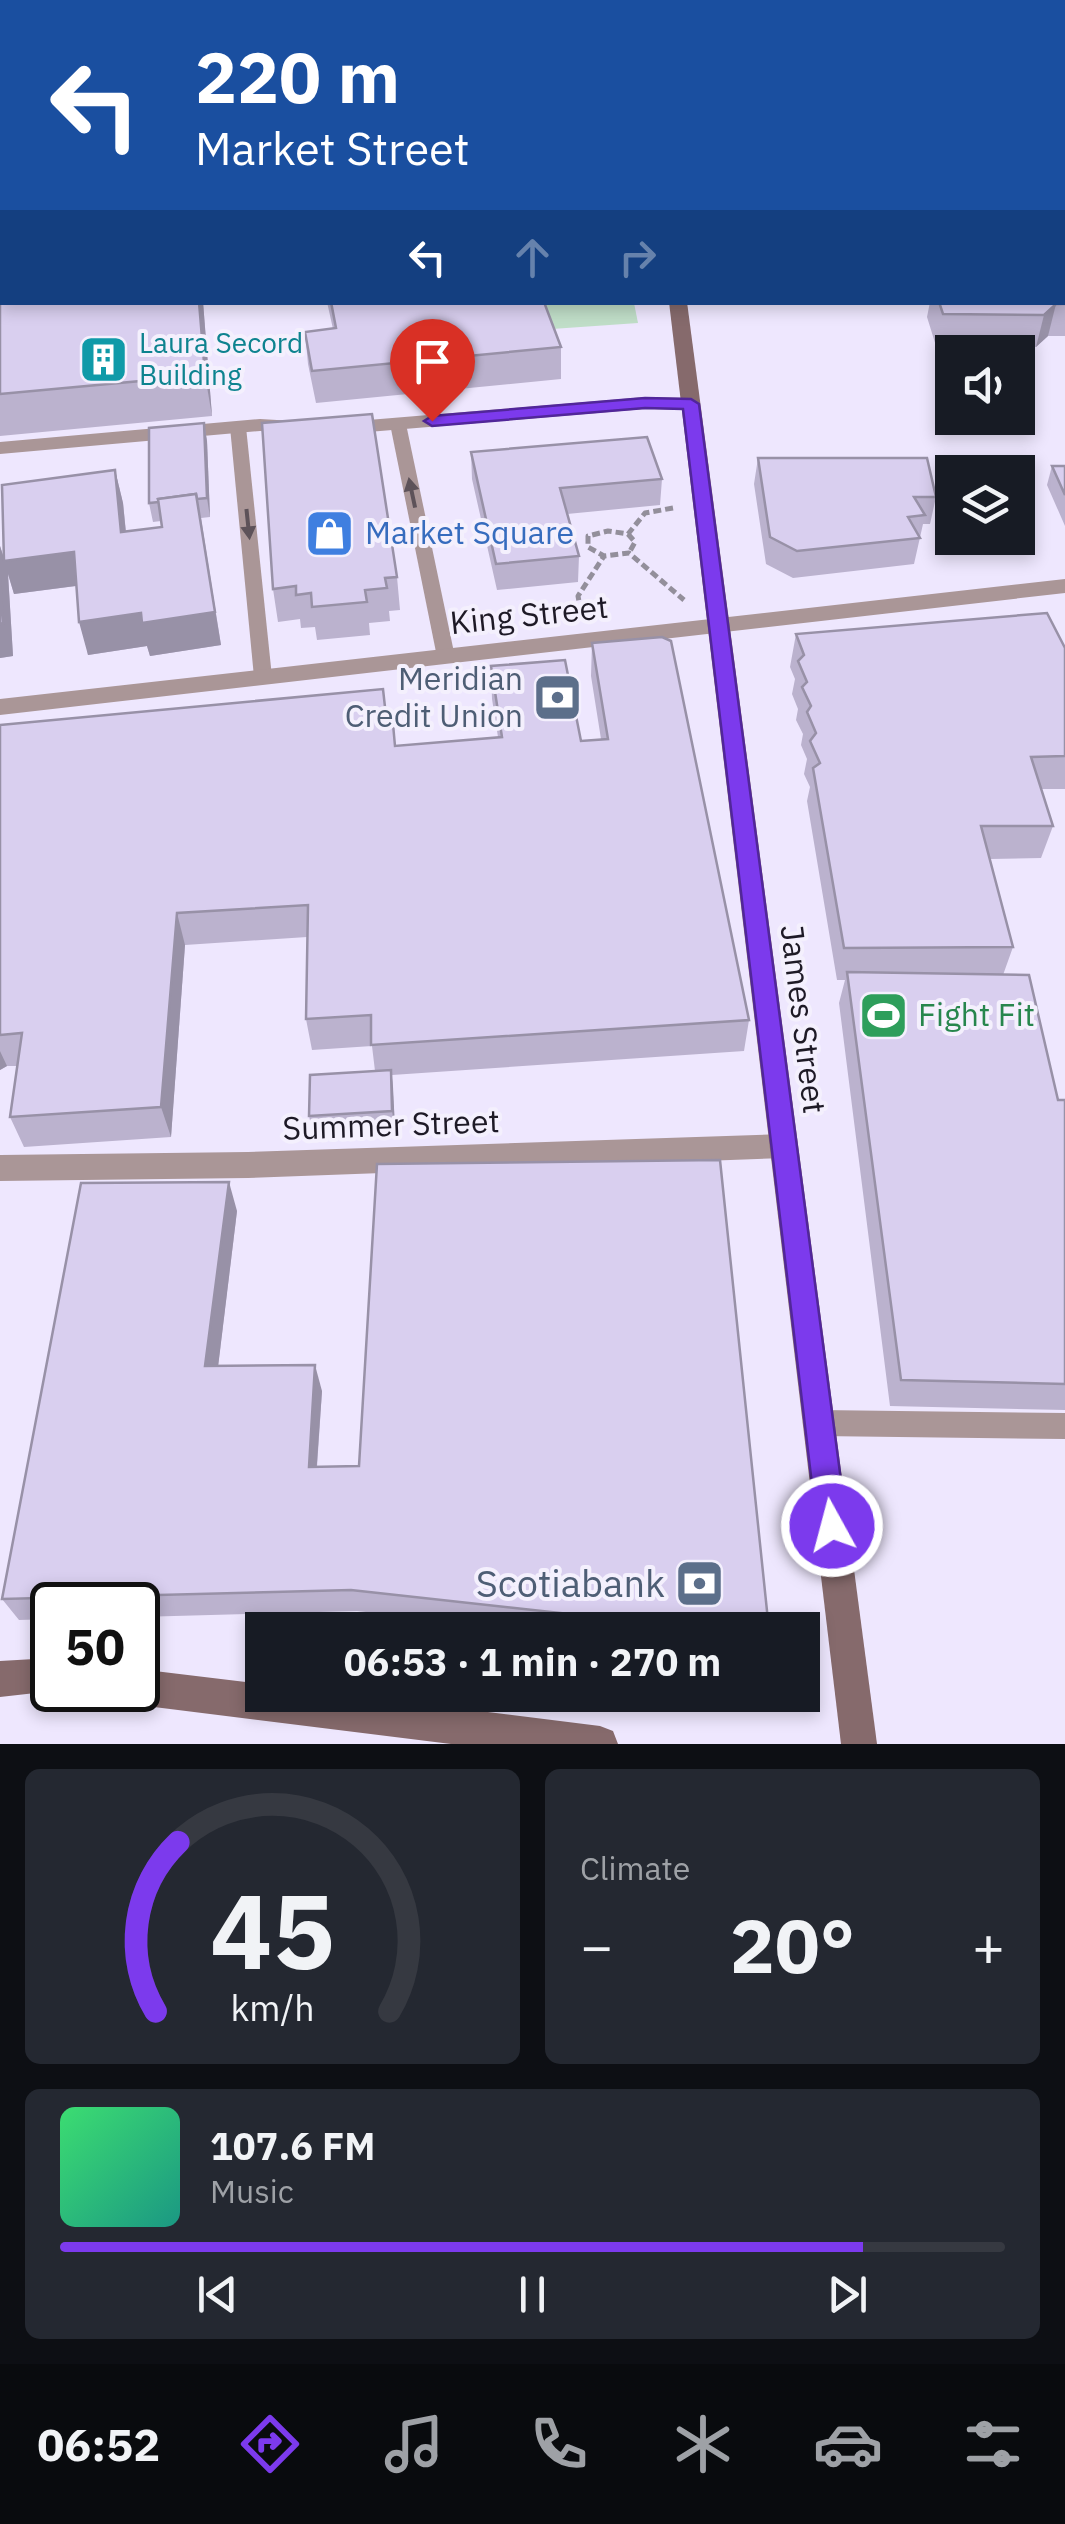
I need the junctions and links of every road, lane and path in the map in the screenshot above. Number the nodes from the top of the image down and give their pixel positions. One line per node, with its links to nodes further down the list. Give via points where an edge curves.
1 (678, 305): 2 (main road, James Street)
2 (691, 404): 3 (street); 6 (main road, James Street)
3 (398, 424): 4 (street); 13 (lane, one-way to 3)
4 (238, 427): 5 (street); 14 (lane, one-way to 14)
5 (0, 448)
6 (704, 502): 7 (path, via 645,513); 11 (main road, James Street)
7 (628, 534): 8 (path, via 634,542); 9 (path, via 588,536 588,547)
8 (629, 552): 9 (path); 11 (path)
9 (604, 556): 12 (path, via 578,596)
10 (1065, 586): 11 (street, King Street)
11 (719, 626): 12 (street, King Street); 16 (main road, James Street)
12 (585, 642): 13 (street, King Street)
13 (446, 657): 14 (street, King Street)
14 (263, 677): 15 (street, King Street)
15 (0, 707)
16 (784, 1146): 17 (street, Summer Street); 18 (main road, James Street)
17 (0, 1168)
18 (819, 1423): 19 (lane); 24 (main road, James Street)
19 (1065, 1426)
20 (30, 1677): 21 (main road)
21 (0, 1679)
22 (160, 1690): 23 (main road)
23 (600, 1744)
24 (860, 1744)

